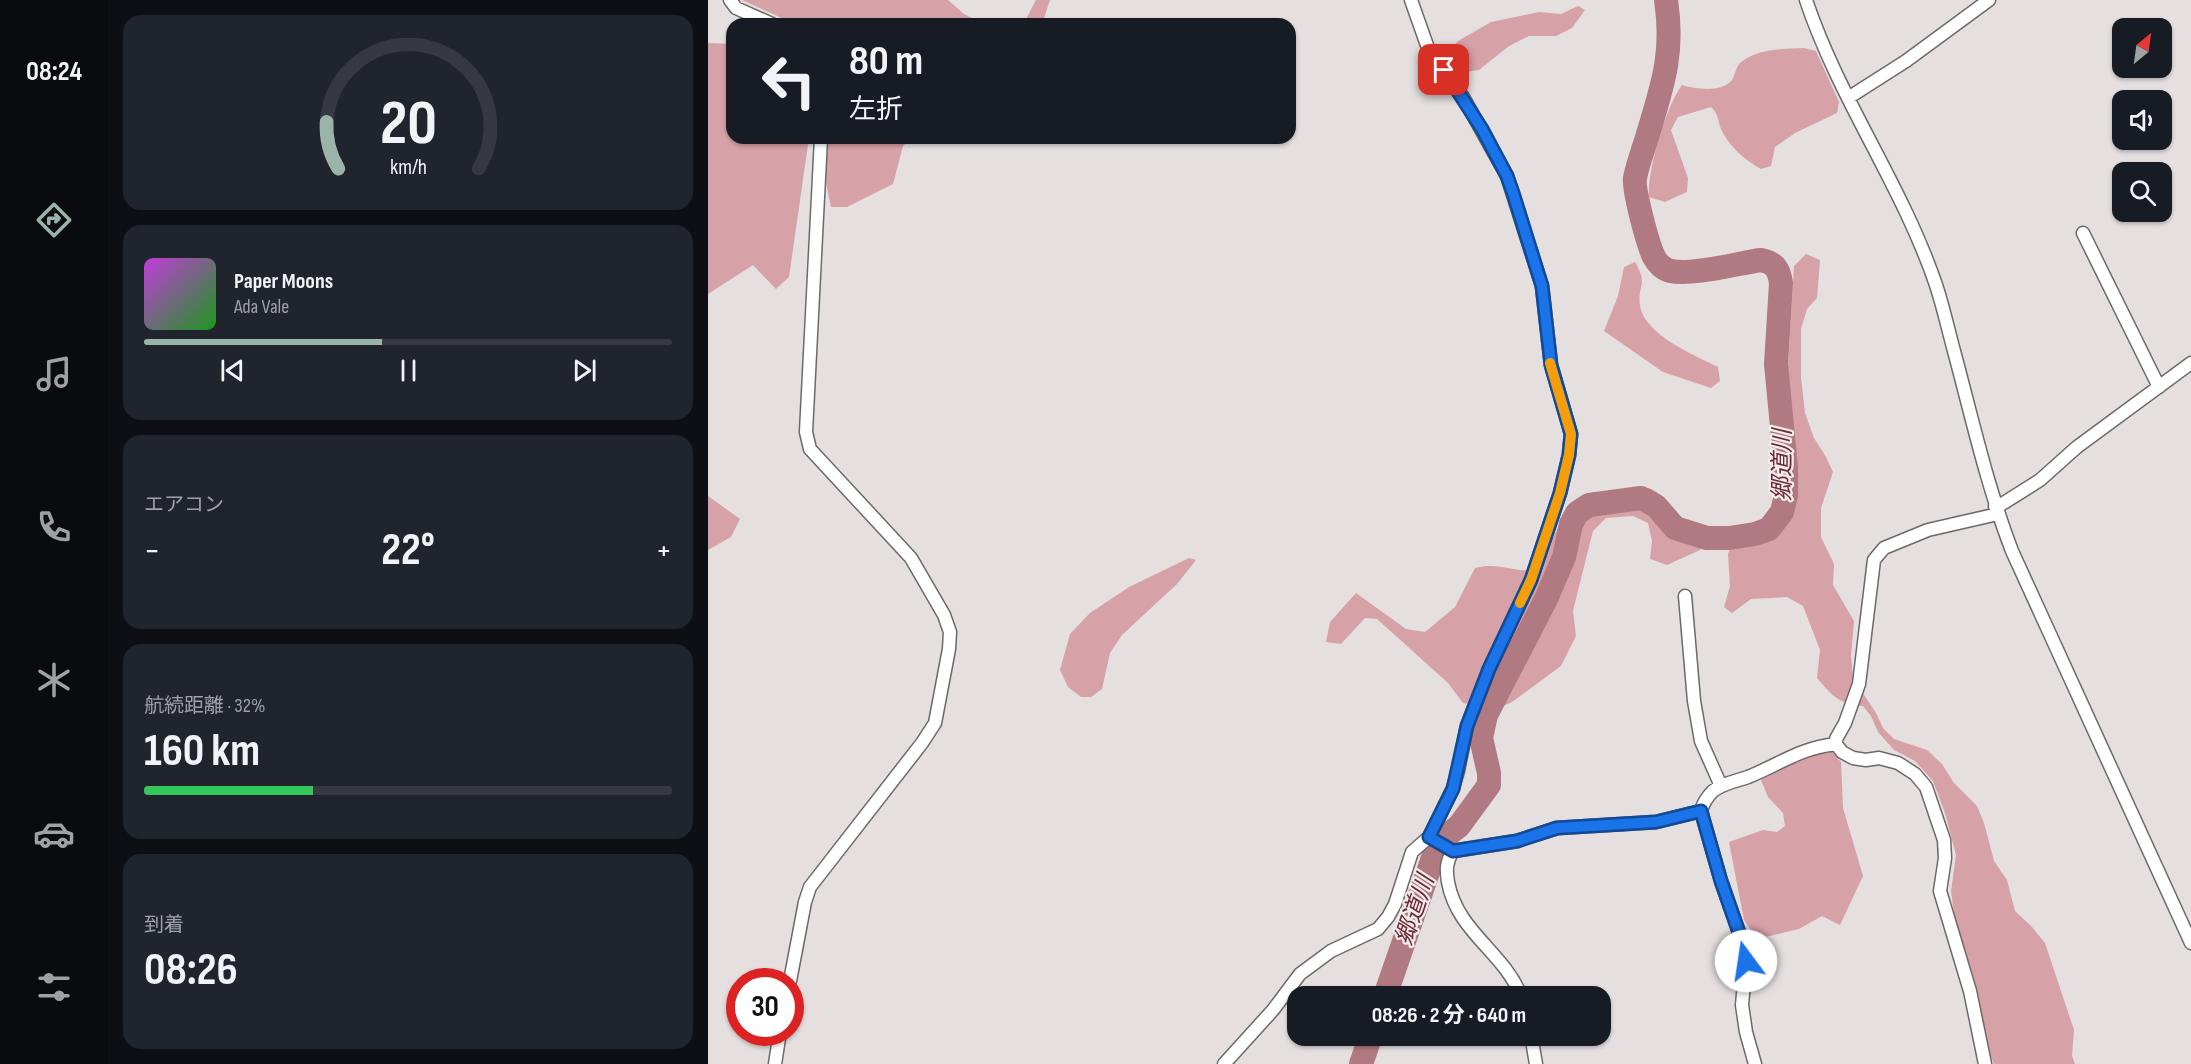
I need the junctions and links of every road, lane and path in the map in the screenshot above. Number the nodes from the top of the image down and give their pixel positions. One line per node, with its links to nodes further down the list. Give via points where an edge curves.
1 (730, 0): 5 (street, via 736,8)
2 (1411, 0): 16 (street, via 1429,51 1463,97 1507,176 1542,286 1551,365 1571,434 1560,493 1531,580 1467,726 1453,789)
3 (1806, 0): 6 (street)
4 (1989, 0): 6 (street)
5 (758, 18)
6 (1848, 98): 11 (street, via 1907,211 1936,285)
7 (821, 144): 19 (street, via 806,432 810,449 911,558 944,615 950,649 935,723 810,887)
8 (2083, 233): 10 (street)
9 (2191, 363): 10 (street)
10 (2159, 387): 11 (street)
11 (1997, 510): 13 (street, via 1928,530 1884,548 1874,560 1858,684); 18 (street, via 2012,551)
12 (1685, 596): 14 (street, via 1701,741)
13 (1836, 744): 14 (street, via 1790,755); 27 (street, via 1853,758 1899,763 1926,787 1944,840 1940,891 1970,991)
14 (1721, 786): 15 (street, via 1704,802)
15 (1701, 811): 17 (street, via 1656,822 1557,828 1517,841); 26 (street, via 1742,941 1746,961 1742,1005)
16 (1432, 838): 17 (street); 24 (street, via 1412,852 1395,904 1378,929 1331,951 1300,974)
17 (1451, 849): 20 (street, via 1446,869 1457,910)
18 (2191, 943)
19 (792, 968)
20 (1516, 986)
21 (778, 1046): 23 (street)
22 (1534, 1046): 25 (street)
23 (775, 1064)
24 (1224, 1064)
25 (1536, 1064)
26 (1755, 1064)
27 (1985, 1064)

